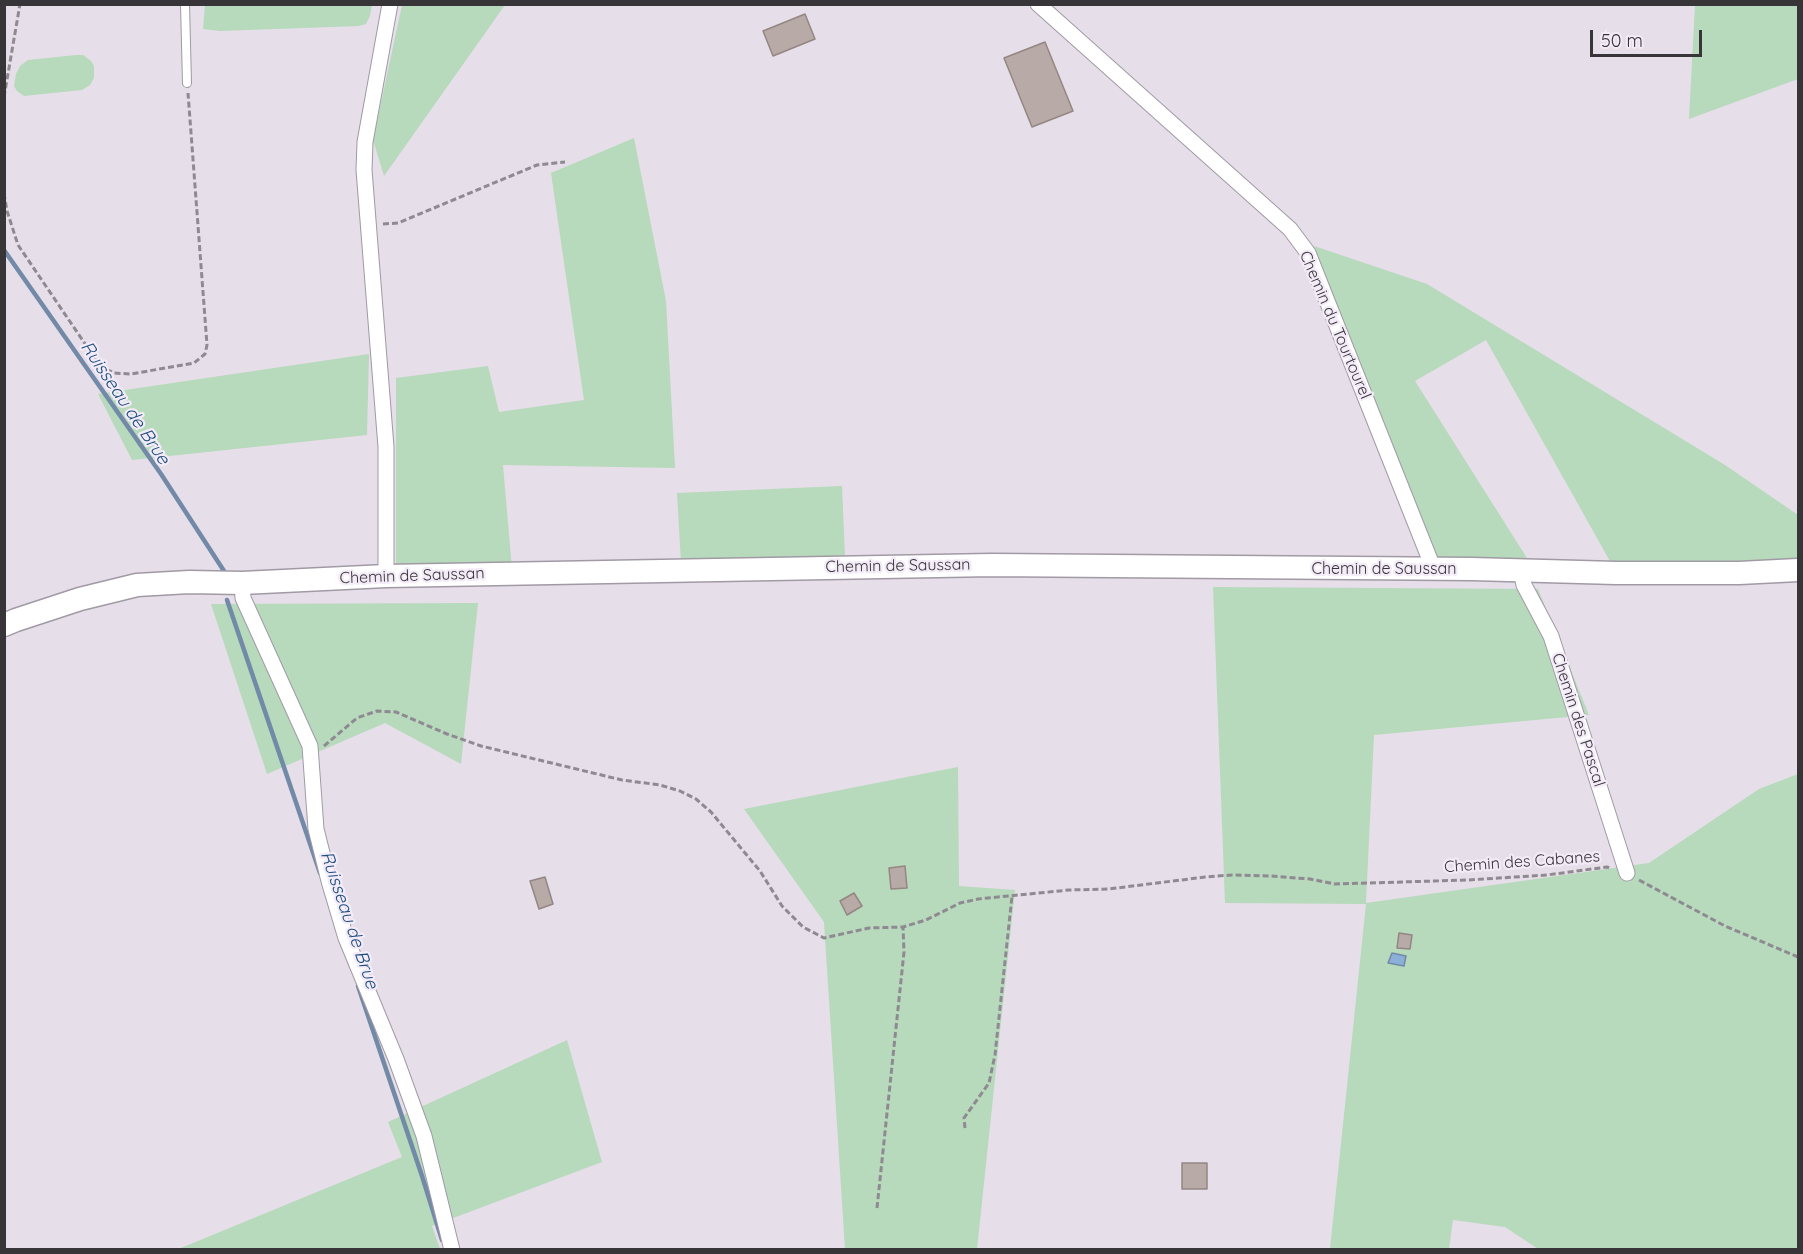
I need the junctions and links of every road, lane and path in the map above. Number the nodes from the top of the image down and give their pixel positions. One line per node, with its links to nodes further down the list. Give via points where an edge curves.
1 (20, 4): 6 (path)
2 (185, 4): 5 (lane)
3 (390, 4): 9 (street, via 365,142)
4 (1038, 4): 10 (street, Chemin du Tourtourel, via 1290,229 1308,253)
5 (187, 83): 8 (path, via 207,345 205,354 194,363 131,374 104,368 18,245)
6 (4, 97)
7 (565, 162): 9 (path, via 537,165 398,223)
8 (4, 193)
9 (369, 225): 13 (street, via 386,447)
10 (1434, 570): 12 (street, Chemin de Saussan); 13 (street, Chemin de Saussan, via 992,565)
11 (1798, 570): 12 (street, Chemin de Saussan)
12 (1521, 571): 17 (street, Chemin des Pascal, via 1524,585 1551,636)
13 (386, 576): 14 (street, Chemin de Saussan)
14 (242, 583): 15 (street, Chemin de Saussan, via 137,585 80,599); 16 (street, via 243,598)
15 (4, 625)
16 (310, 746): 19 (path, Chemin des Cabanes, via 324,747 357,717 377,711 396,712 481,746 680,790 711,812 760,871 782,906 803,927 824,938 869,928); 23 (street, via 316,829 329,881 346,938 424,1136)
17 (1627, 873): 18 (path, Chemin des Cabanes, via 1607,867 1468,880 1335,884 1232,875); 20 (path, Chemin des Cabanes, via 1725,926)
18 (1012, 896): 19 (path, Chemin des Cabanes, via 960,903); 21 (path, via 995,1056 989,1083 964,1118)
19 (903, 927): 22 (path, via 904,952)
20 (1798, 957)
21 (965, 1128)
22 (877, 1208)
23 (452, 1250)

